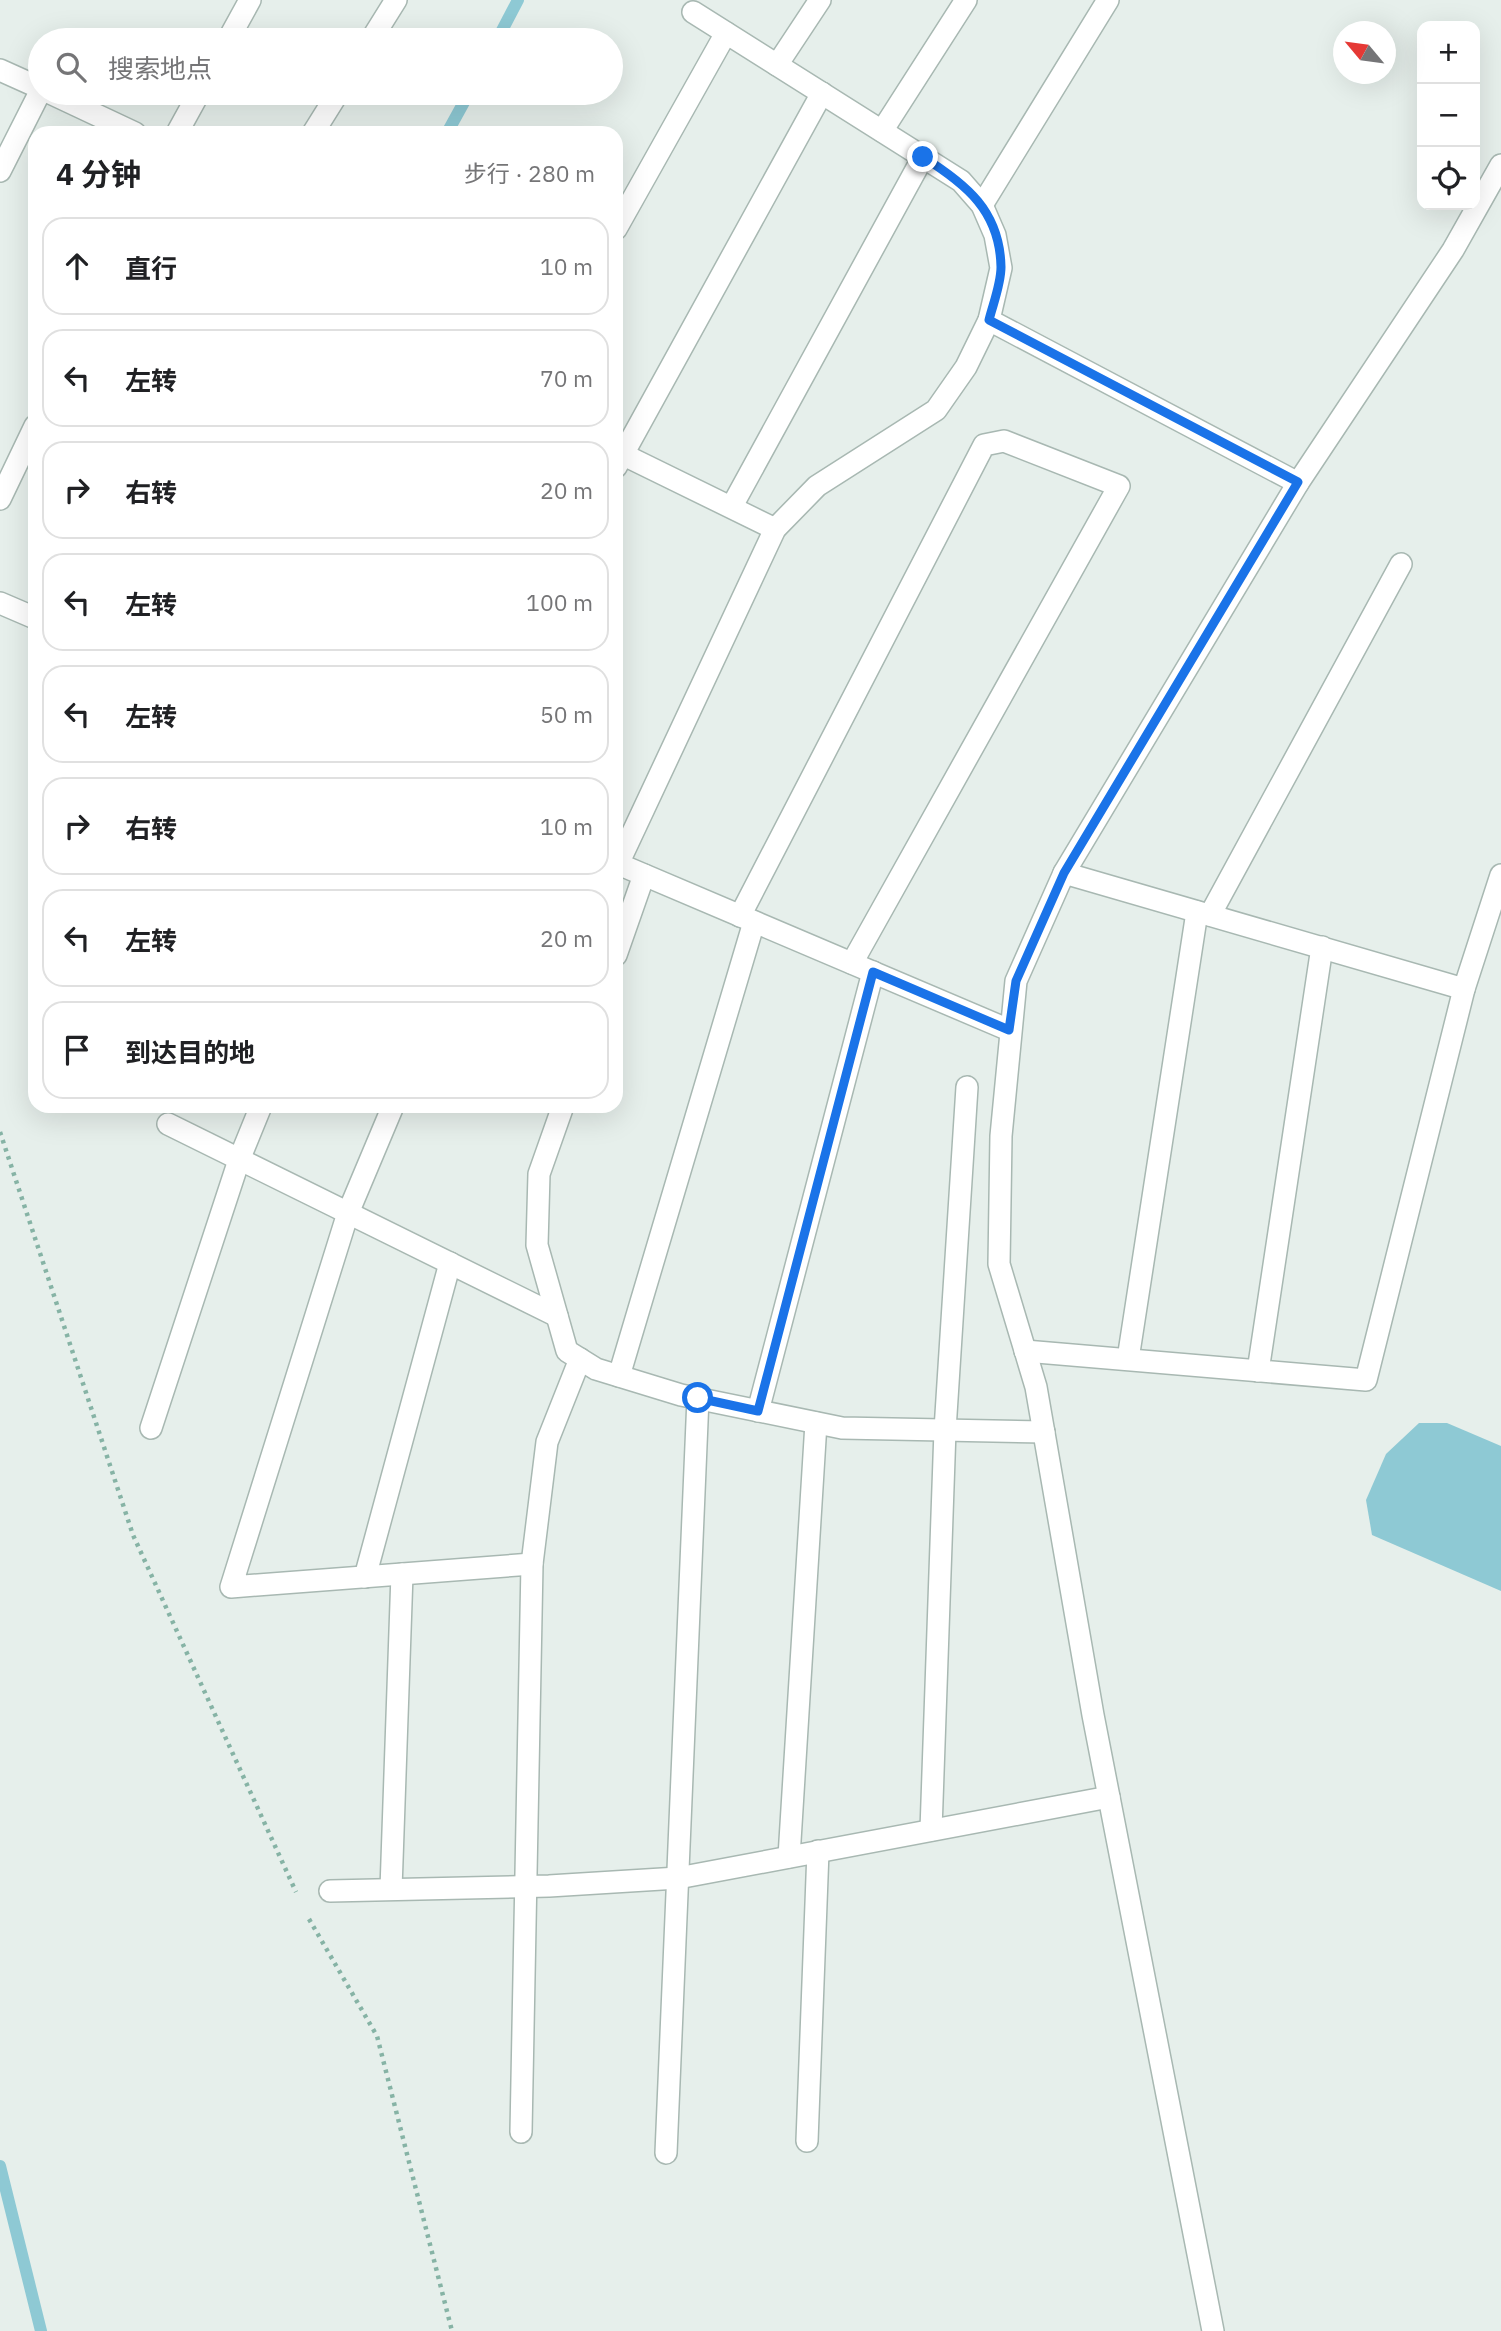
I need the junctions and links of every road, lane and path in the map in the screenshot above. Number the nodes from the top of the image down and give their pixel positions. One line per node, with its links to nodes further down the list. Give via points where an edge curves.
1 (250, 0): 7 (street)
2 (396, 0): 8 (street)
3 (820, 0): 10 (street)
4 (966, 0): 21 (street)
5 (1108, 0): 25 (street)
6 (693, 12): 9 (street)
7 (235, 28)
8 (378, 28)
9 (726, 33): 10 (street); 26 (street)
10 (777, 65): 13 (street)
11 (0, 70): 12 (street)
12 (28, 84)
13 (822, 93): 21 (street); 29 (street)
14 (33, 105): 24 (street)
15 (76, 105): 18 (street)
16 (192, 105): 19 (street)
17 (330, 105): 20 (street)
18 (120, 126)
19 (181, 126)
20 (317, 126)
21 (882, 131): 22 (street)
22 (923, 157): 25 (street, via 961,181); 33 (street)
23 (1501, 165): 31 (street, via 1453,250)
24 (0, 171)
25 (982, 205): 27 (street, via 995,235 1001,268)
26 (623, 217)
27 (989, 320): 31 (street); 34 (street, via 966,367 936,410 817,486)
28 (28, 441): 32 (street)
29 (623, 453)
30 (623, 462): 33 (street)
31 (1298, 482): 40 (street)
32 (0, 499)
33 (732, 506): 34 (street)
34 (775, 529): 38 (street)
35 (1401, 564): 43 (street)
36 (0, 603): 37 (street)
37 (28, 615)
38 (623, 851)
39 (623, 866): 41 (street)
40 (1064, 873): 43 (street); 50 (street, via 1016,981)
41 (644, 875): 44 (street); 45 (street)
42 (1501, 875): 49 (street)
43 (1203, 914): 46 (street); 63 (street)
44 (747, 919): 47 (street); 47 (street, via 984,444 1004,441 1119,486); 65 (street)
45 (623, 935)
46 (1322, 947): 49 (street); 64 (street)
47 (852, 963): 48 (street)
48 (873, 972): 50 (street); 67 (street)
49 (1464, 989): 64 (street, via 1366,1380)
50 (1009, 1030): 61 (street, via 1000,1136 999,1264)
51 (967, 1087): 70 (street)
52 (258, 1113): 57 (street)
53 (390, 1113): 58 (street)
54 (560, 1113): 60 (street, via 538,1174 537,1245)
55 (168, 1124): 57 (street)
56 (0, 1132): 83 (path, via 133,1535)
57 (239, 1160): 58 (street); 69 (street)
58 (348, 1213): 59 (street); 74 (street, via 231,1587)
59 (450, 1263): 60 (street); 74 (street)
60 (557, 1316): 62 (street, via 567,1351)
61 (1025, 1351): 63 (street); 71 (street)
62 (580, 1359): 65 (street); 72 (street, via 547,1442)
63 (1128, 1359): 64 (street)
64 (1258, 1371)
65 (619, 1376): 66 (street)
66 (698, 1398): 67 (street); 79 (street)
67 (758, 1411): 68 (street)
68 (816, 1423): 70 (street, via 842,1428); 78 (street)
69 (151, 1428)
70 (945, 1430): 71 (street); 76 (street)
71 (1044, 1432): 75 (street)
72 (531, 1564): 73 (street); 80 (street)
73 (402, 1574): 74 (street); 81 (street)
74 (365, 1577)
75 (1109, 1797): 76 (street); 89 (street)
76 (931, 1830): 77 (street)
77 (818, 1852): 78 (street); 86 (street)
78 (789, 1857): 79 (street)
79 (678, 1878): 80 (street); 87 (street)
80 (526, 1886): 81 (street); 85 (street)
81 (391, 1889): 82 (street)
82 (330, 1891)
83 (298, 1897)
84 (304, 1909): 88 (path, via 377,2036)
85 (521, 2132)
86 (807, 2141)
87 (666, 2153)
88 (452, 2331)
89 (1213, 2331)

